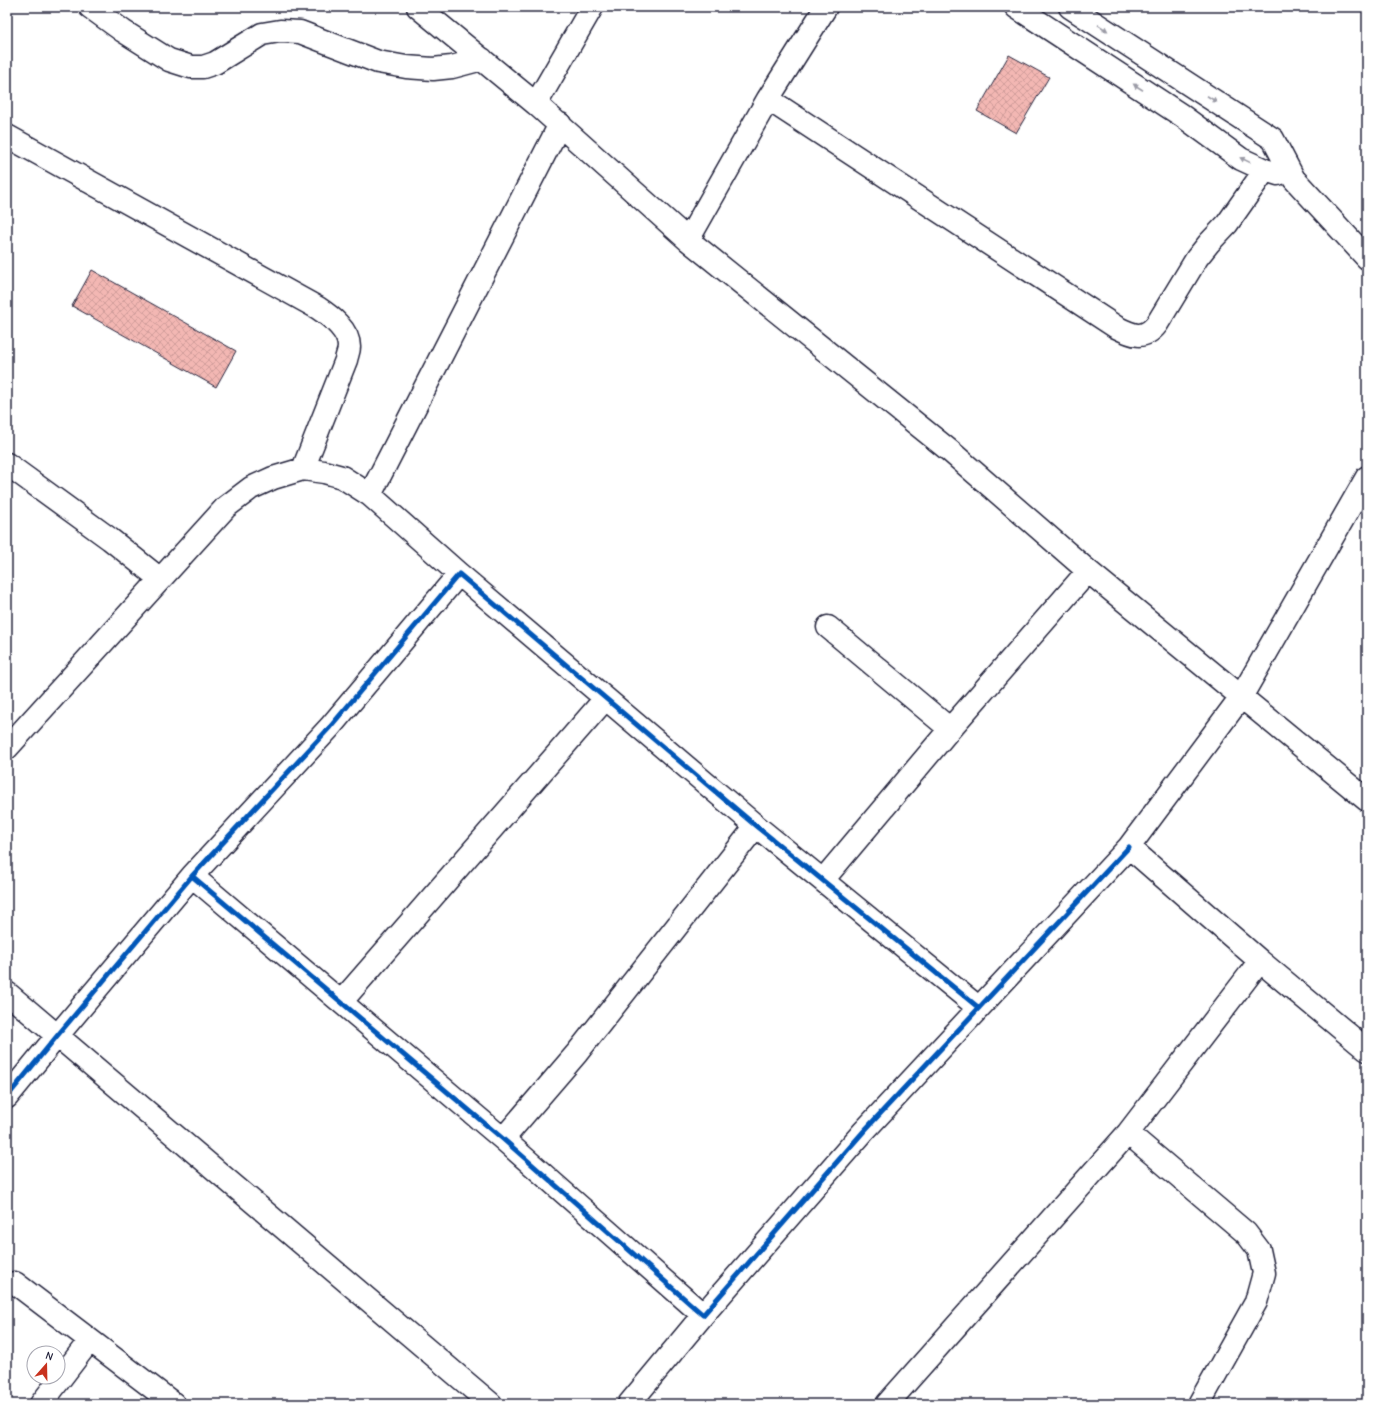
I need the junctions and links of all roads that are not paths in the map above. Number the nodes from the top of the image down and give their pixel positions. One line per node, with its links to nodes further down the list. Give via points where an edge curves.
1 (90, 7): 7 (street, via 169,60 191,67 215,63 262,34 280,31 300,32 378,62 406,67 433,69)
2 (418, 7): 7 (street)
3 (592, 7): 9 (street)
4 (826, 7): 8 (street)
5 (1016, 7): 12 (street, one-way to 5, via 1241,159 1181,115)
6 (1070, 7): 13 (street, one-way to 13, via 1273,139)
7 (482, 59): 9 (street)
8 (768, 99): 12 (street, via 1116,327 1131,334 1146,334 1157,324 1197,258 1227,224); 14 (street)
9 (536, 104): 10 (street)
10 (560, 124): 14 (street); 19 (street)
11 (7, 136): 17 (street, via 311,304 335,320 345,334 349,346 346,360)
12 (1265, 170): 13 (street)
13 (1294, 179): 15 (street)
14 (688, 240): 20 (street, via 950,451)
15 (1367, 258)
16 (7, 464): 22 (street)
17 (303, 469): 19 (street, via 342,477); 22 (street, via 267,480 251,488 226,507)
18 (1367, 477): 24 (street)
19 (370, 495): 21 (street)
20 (1088, 571): 24 (street); 26 (street)
21 (458, 574): 25 (street); 31 (street, via 330,727)
22 (160, 580): 27 (street)
23 (828, 628): 26 (street)
24 (1241, 697): 28 (street); 30 (street)
25 (606, 699): 29 (street); 35 (street)
26 (950, 729): 32 (street)
27 (12, 735)
28 (1367, 800)
29 (756, 826): 32 (street); 41 (street, via 577,1053)
30 (1129, 847): 33 (street); 36 (street)
31 (192, 876): 35 (street); 37 (street)
32 (823, 880): 36 (street)
33 (1260, 961): 38 (street); 40 (street)
34 (7, 992): 37 (street)
35 (341, 1002): 41 (street)
36 (979, 1008): 43 (street, via 864,1131)
37 (56, 1036): 39 (street); 47 (street)
38 (1367, 1050)
39 (7, 1097)
40 (1128, 1133): 49 (street); 50 (street, via 1246,1233 1259,1250 1264,1273 1256,1302)
41 (503, 1139): 43 (street)
42 (14, 1283): 44 (street)
43 (702, 1315): 48 (street)
44 (90, 1340): 45 (street); 46 (street)
45 (41, 1404)
46 (174, 1404)
47 (491, 1404)
48 (629, 1404)
49 (887, 1404)
50 (1199, 1404)

